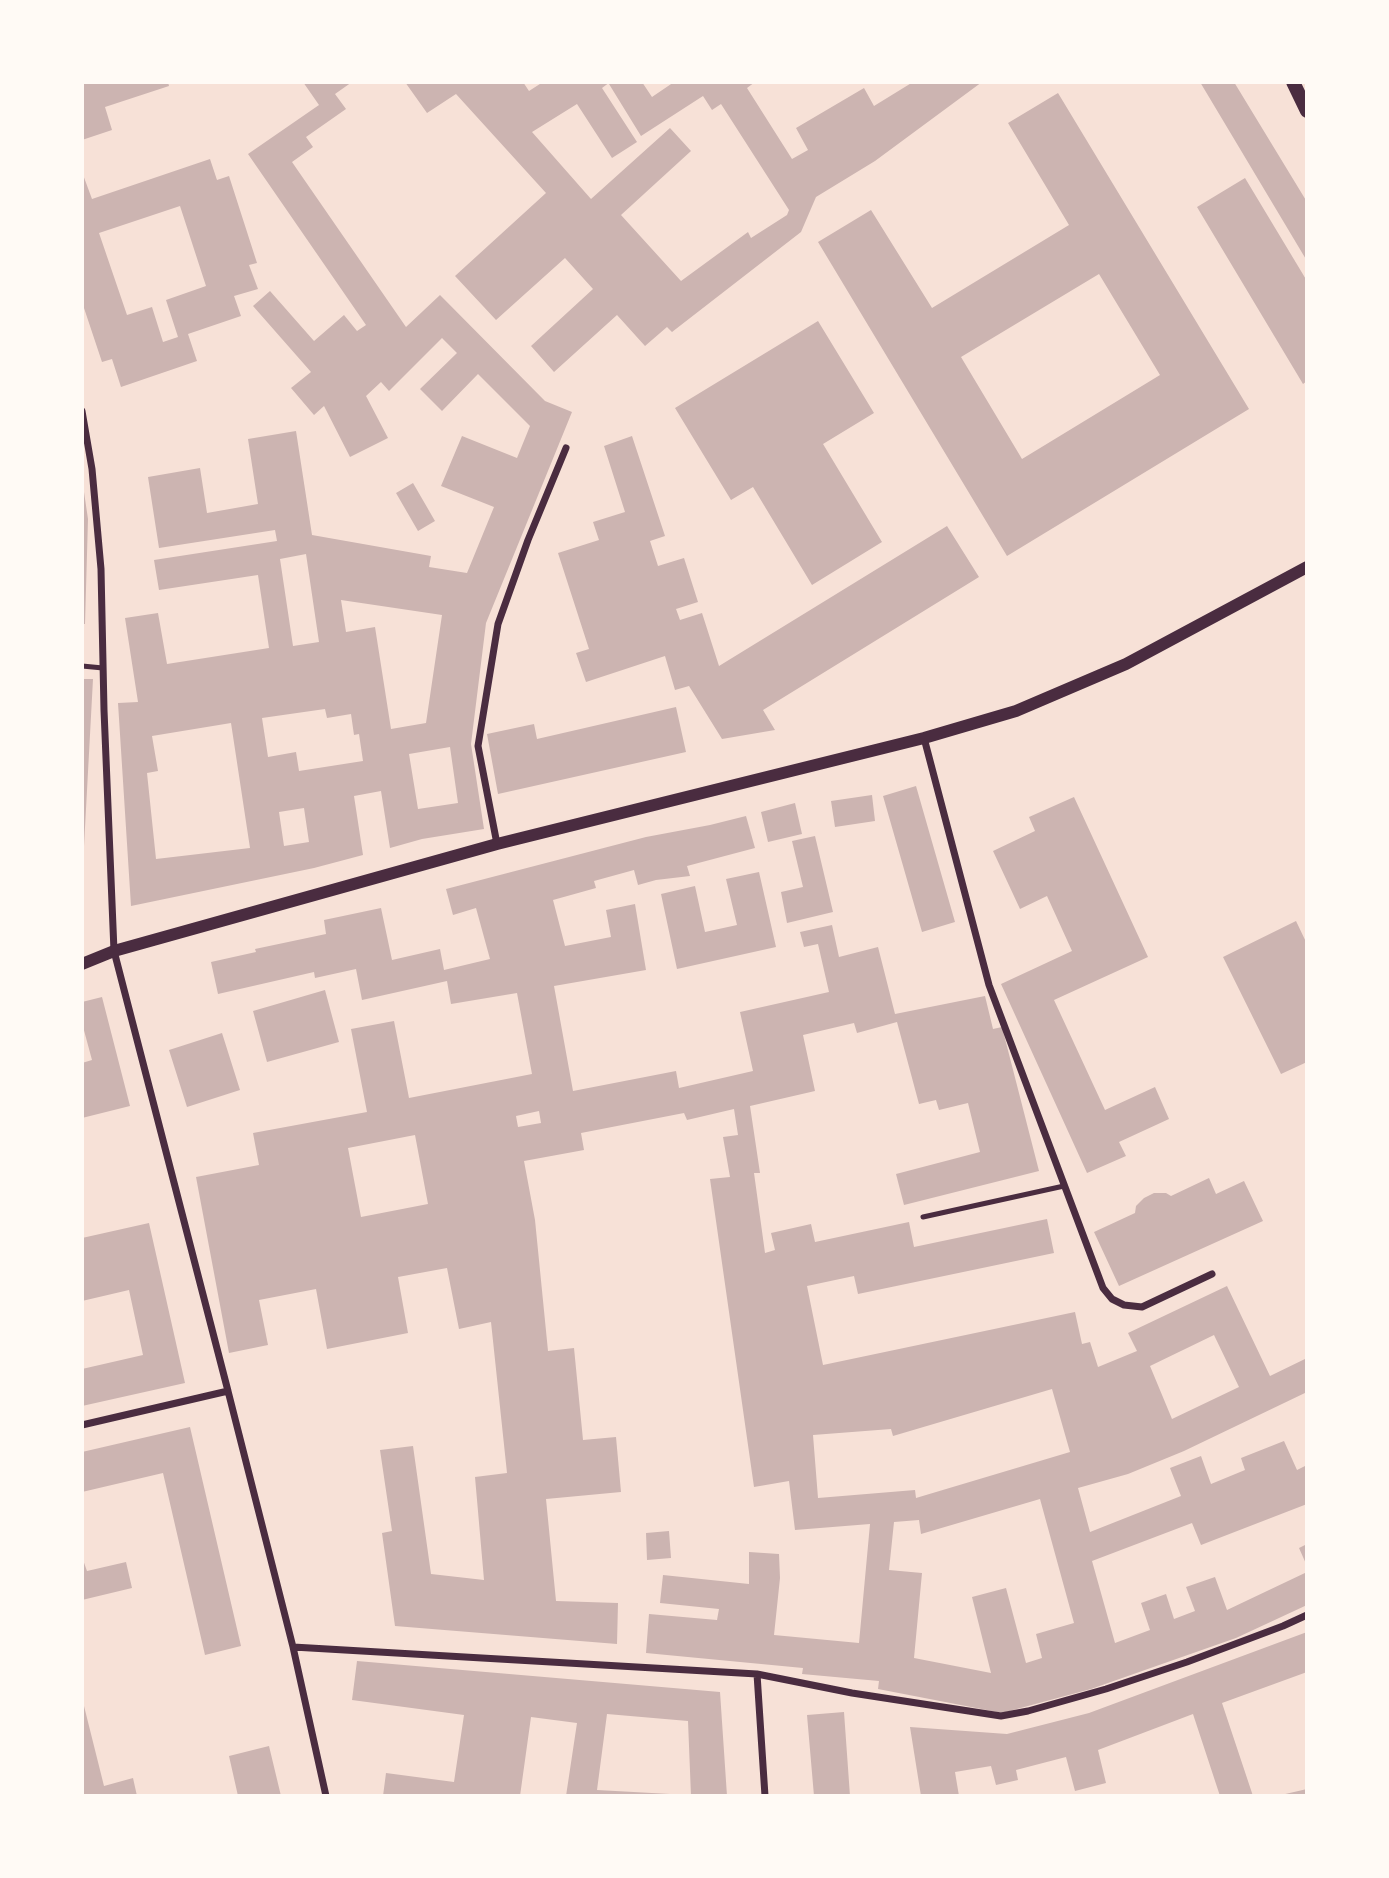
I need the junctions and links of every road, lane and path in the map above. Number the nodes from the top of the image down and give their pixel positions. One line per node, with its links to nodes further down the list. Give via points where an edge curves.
1 (1293, 82): 2 (main road)
2 (1307, 111)
3 (82, 411): 7 (street, via 101,569)
4 (566, 448): 9 (street, via 498,624 478,746)
5 (1307, 567): 8 (street, via 1126,664 1016,711)
6 (82, 667): 7 (lane)
7 (103, 668): 10 (street)
8 (924, 738): 9 (street); 12 (street, via 989,985)
9 (497, 845): 10 (street)
10 (114, 951): 11 (street); 15 (street)
11 (82, 964)
12 (1064, 1186): 13 (lane); 14 (street, via 1103,1288 1112,1299 1124,1306 1142,1307)
13 (923, 1217)
14 (1212, 1274)
15 (228, 1391): 16 (street); 18 (street)
16 (82, 1425)
17 (1307, 1615): 19 (street, via 1106,1689 1001,1716)
18 (293, 1647): 19 (street); 20 (street)
19 (757, 1674): 21 (street)
20 (326, 1796)
21 (765, 1796)

